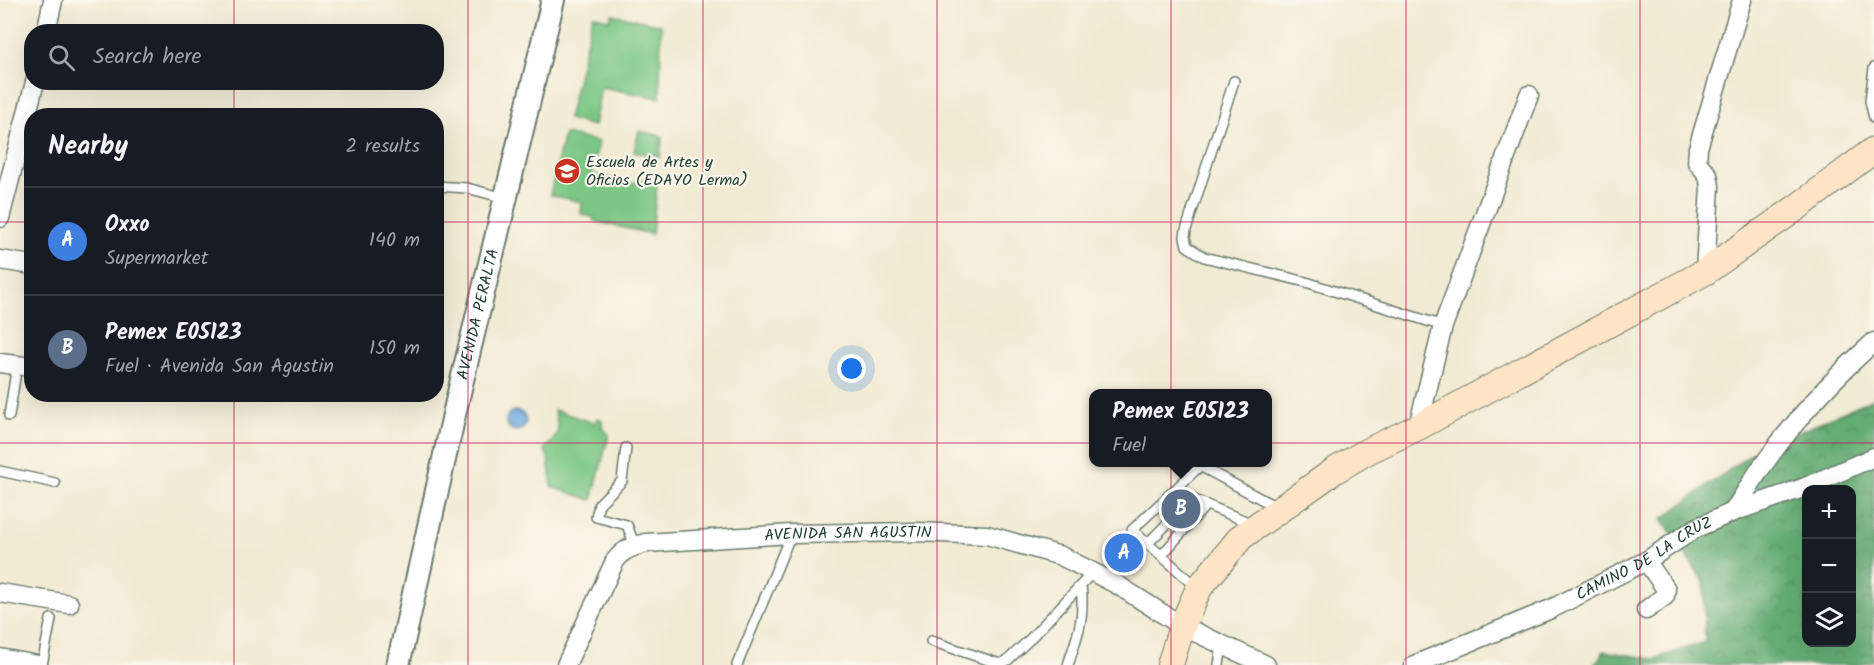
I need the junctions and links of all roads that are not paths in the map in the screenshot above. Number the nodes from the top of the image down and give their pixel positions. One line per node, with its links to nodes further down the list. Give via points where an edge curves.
1 (53, 0): 4 (street)
2 (553, 0): 13 (street, AVENIDA PERALTA)
3 (1743, 0): 17 (street, via 1698,148 1697,162 1708,176 1710,186)
4 (48, 24)
5 (1874, 68): 9 (lane, via 1870,101)
6 (1234, 81): 18 (lane, via 1186,230 1187,246 1204,257 1306,282)
7 (31, 90): 10 (street)
8 (1529, 95): 18 (street)
9 (1874, 118)
10 (8, 148): 14 (street)
11 (1874, 150): 17 (main road)
12 (444, 187): 13 (lane)
13 (506, 198): 49 (street, AVENIDA PERALTA)
14 (0, 218)
15 (0, 260): 16 (street)
16 (24, 264)
17 (1705, 272): 22 (main road)
18 (1443, 326): 22 (street)
19 (1874, 342): 31 (street, via 1842,371 1797,423)
20 (16, 365): 21 (lane)
21 (9, 416)
22 (1418, 427): 30 (main road, via 1334,471)
23 (626, 448): 35 (lane, via 622,481 599,504 596,517 627,525)
24 (1874, 457): 31 (street, CAMINO DE LA CRUZ, via 1803,488)
25 (1199, 467): 34 (lane, via 1132,530)
26 (1202, 467): 30 (lane)
27 (0, 471): 28 (lane)
28 (55, 483)
29 (1206, 505): 32 (lane); 34 (lane, via 1192,499); 36 (lane)
30 (1280, 510): 32 (main road)
31 (1733, 512): 37 (street, CAMINO DE LA CRUZ, via 1696,528)
32 (1258, 526): 39 (main road, via 1241,537)
33 (791, 534): 35 (street, AVENIDA SAN AGUSTIN); 38 (street, AVENIDA SAN AGUSTIN, via 917,531 987,535 1061,556); 51 (lane)
34 (1148, 544): 36 (lane)
35 (635, 546): 50 (street, via 623,550 615,561)
36 (1161, 556): 39 (lane)
37 (1646, 561): 42 (street, via 1666,589 1665,596); 56 (street, CAMINO DE LA CRUZ, via 1551,609)
38 (1087, 579): 44 (street, AVENIDA SAN AGUSTIN, via 1116,584); 45 (lane, via 1029,640 999,664); 52 (lane, via 1080,629)
39 (1199, 588): 44 (main road)
40 (0, 593): 41 (street)
41 (69, 604)
42 (1646, 610)
43 (51, 619): 48 (lane)
44 (1182, 626): 46 (street); 53 (main road)
45 (931, 641)
46 (1222, 646): 54 (lane); 55 (street)
47 (0, 658): 48 (street)
48 (40, 665)
49 (398, 665)
50 (566, 665)
51 (737, 665)
52 (1068, 665)
53 (1170, 665)
54 (1219, 665)
55 (1266, 665)
56 (1414, 665)

